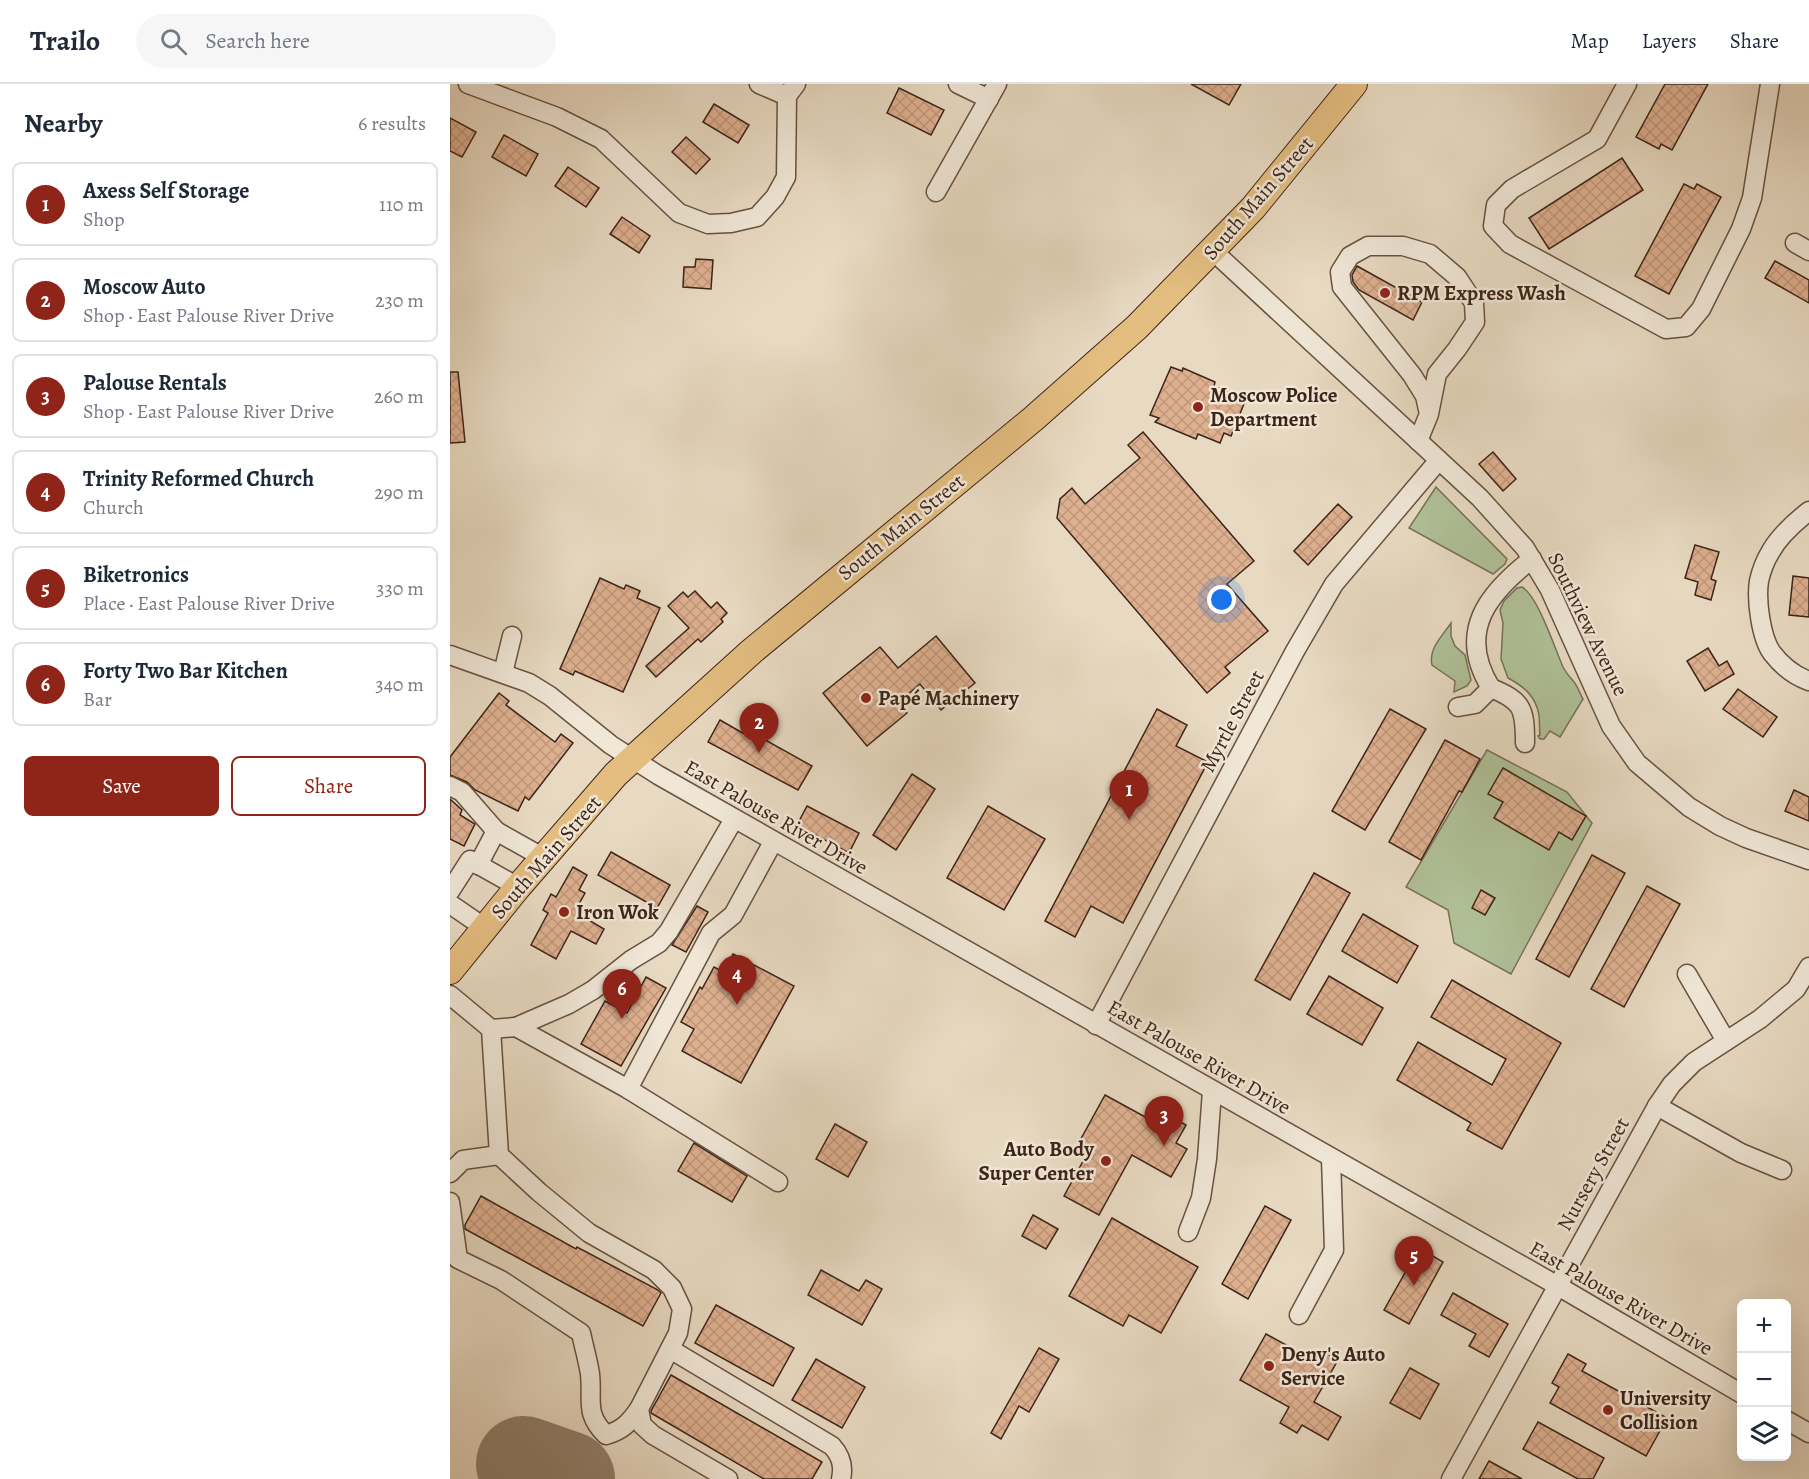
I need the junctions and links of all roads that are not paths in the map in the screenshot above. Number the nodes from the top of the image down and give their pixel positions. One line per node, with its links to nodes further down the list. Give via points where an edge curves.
1 (468, 84): 7 (street, via 557,117 600,139 679,213 708,224 757,216 776,197 786,177)
2 (759, 84): 7 (street)
3 (958, 84): 8 (street)
4 (1354, 84): 10 (highway, South Main Street)
5 (1627, 84): 6 (street, via 1597,139 1512,189 1496,206 1493,226 1510,244 1666,329 1686,327 1701,309 1741,229 1752,198)
6 (1770, 84)
7 (791, 90)
8 (993, 91): 9 (street)
9 (936, 192)
10 (1213, 251): 12 (street, Southview Avenue); 23 (highway, South Main Street, via 1137,327 1033,419 752,651)
11 (1429, 414): 11 (street, via 1437,374 1475,322 1474,303 1457,277 1430,255 1403,246 1368,246 1350,256 1340,272 1342,287 1412,375 1425,396); 12 (street)
12 (1418, 441): 13 (street, Southview Avenue)
13 (1439, 460): 15 (street, Southview Avenue, via 1480,498); 39 (street, Myrtle Street, via 1334,584)
14 (1809, 511): 19 (street, via 1769,553 1759,581 1759,610 1771,652 1799,678)
15 (1532, 559): 20 (street, via 1513,574 1482,610 1477,649 1482,674); 29 (street, Southview Avenue, via 1569,629 1611,726 1637,763 1689,807 1720,826)
16 (512, 636): 18 (street)
17 (450, 655): 18 (street, East Palouse River Drive)
18 (503, 673): 23 (street, East Palouse River Drive, via 550,696)
19 (1809, 681)
20 (1491, 688): 21 (street, via 1475,704); 22 (street, via 1510,696 1522,710)
21 (1458, 707)
22 (1525, 743)
23 (633, 760): 25 (street, East Palouse River Drive); 28 (highway, South Main Street, via 616,774)
24 (450, 786): 26 (street, via 462,792)
25 (734, 819): 27 (street, East Palouse River Drive); 40 (street, via 659,943 569,1005)
26 (496, 831): 28 (street); 30 (street)
27 (773, 842): 39 (street, East Palouse River Drive); 43 (street, via 733,915 711,933)
28 (544, 858): 31 (highway, South Main Street)
29 (1809, 860)
30 (478, 865): 31 (street); 32 (street, via 470,860)
31 (518, 887): 34 (highway, South Main Street)
32 (450, 891)
33 (450, 904): 34 (street)
34 (485, 928): 35 (highway, South Main Street)
35 (454, 960)
36 (1809, 967): 42 (street, Nursery Street, via 1796,989)
37 (1687, 974): 42 (street)
38 (450, 995): 41 (street)
39 (1096, 1025): 44 (street, East Palouse River Drive)
40 (516, 1027): 41 (street); 43 (street)
41 (491, 1029): 46 (street)
42 (1726, 1041): 45 (street, Nursery Street, via 1694,1062 1671,1084)
43 (628, 1089): 50 (street)
44 (1212, 1091): 47 (street, East Palouse River Drive); 52 (street, via 1206,1169 1201,1198)
45 (1657, 1106): 48 (street, via 1741,1153); 53 (street, Nursery Street)
46 (500, 1155): 49 (street, via 463,1160); 55 (street, via 589,1233 654,1270 672,1288 682,1309 678,1333)
47 (1331, 1158): 53 (street, East Palouse River Drive); 54 (street, via 1334,1250)
48 (1782, 1170)
49 (450, 1173)
50 (778, 1182)
51 (450, 1202): 57 (street, via 458,1259 501,1280 581,1333 590,1376 589,1402 596,1424 606,1435 629,1424)
52 (1188, 1232)
53 (1558, 1286): 56 (street, East Palouse River Drive); 62 (street, Nursery Street)
54 (1299, 1315)
55 (670, 1349): 57 (street); 61 (street, via 832,1446 843,1470)
56 (1737, 1391)
57 (639, 1409): 60 (street, via 642,1425 653,1435)
58 (1791, 1423): 59 (street)
59 (1809, 1433)
60 (728, 1479)
61 (841, 1479)
62 (1451, 1479)

